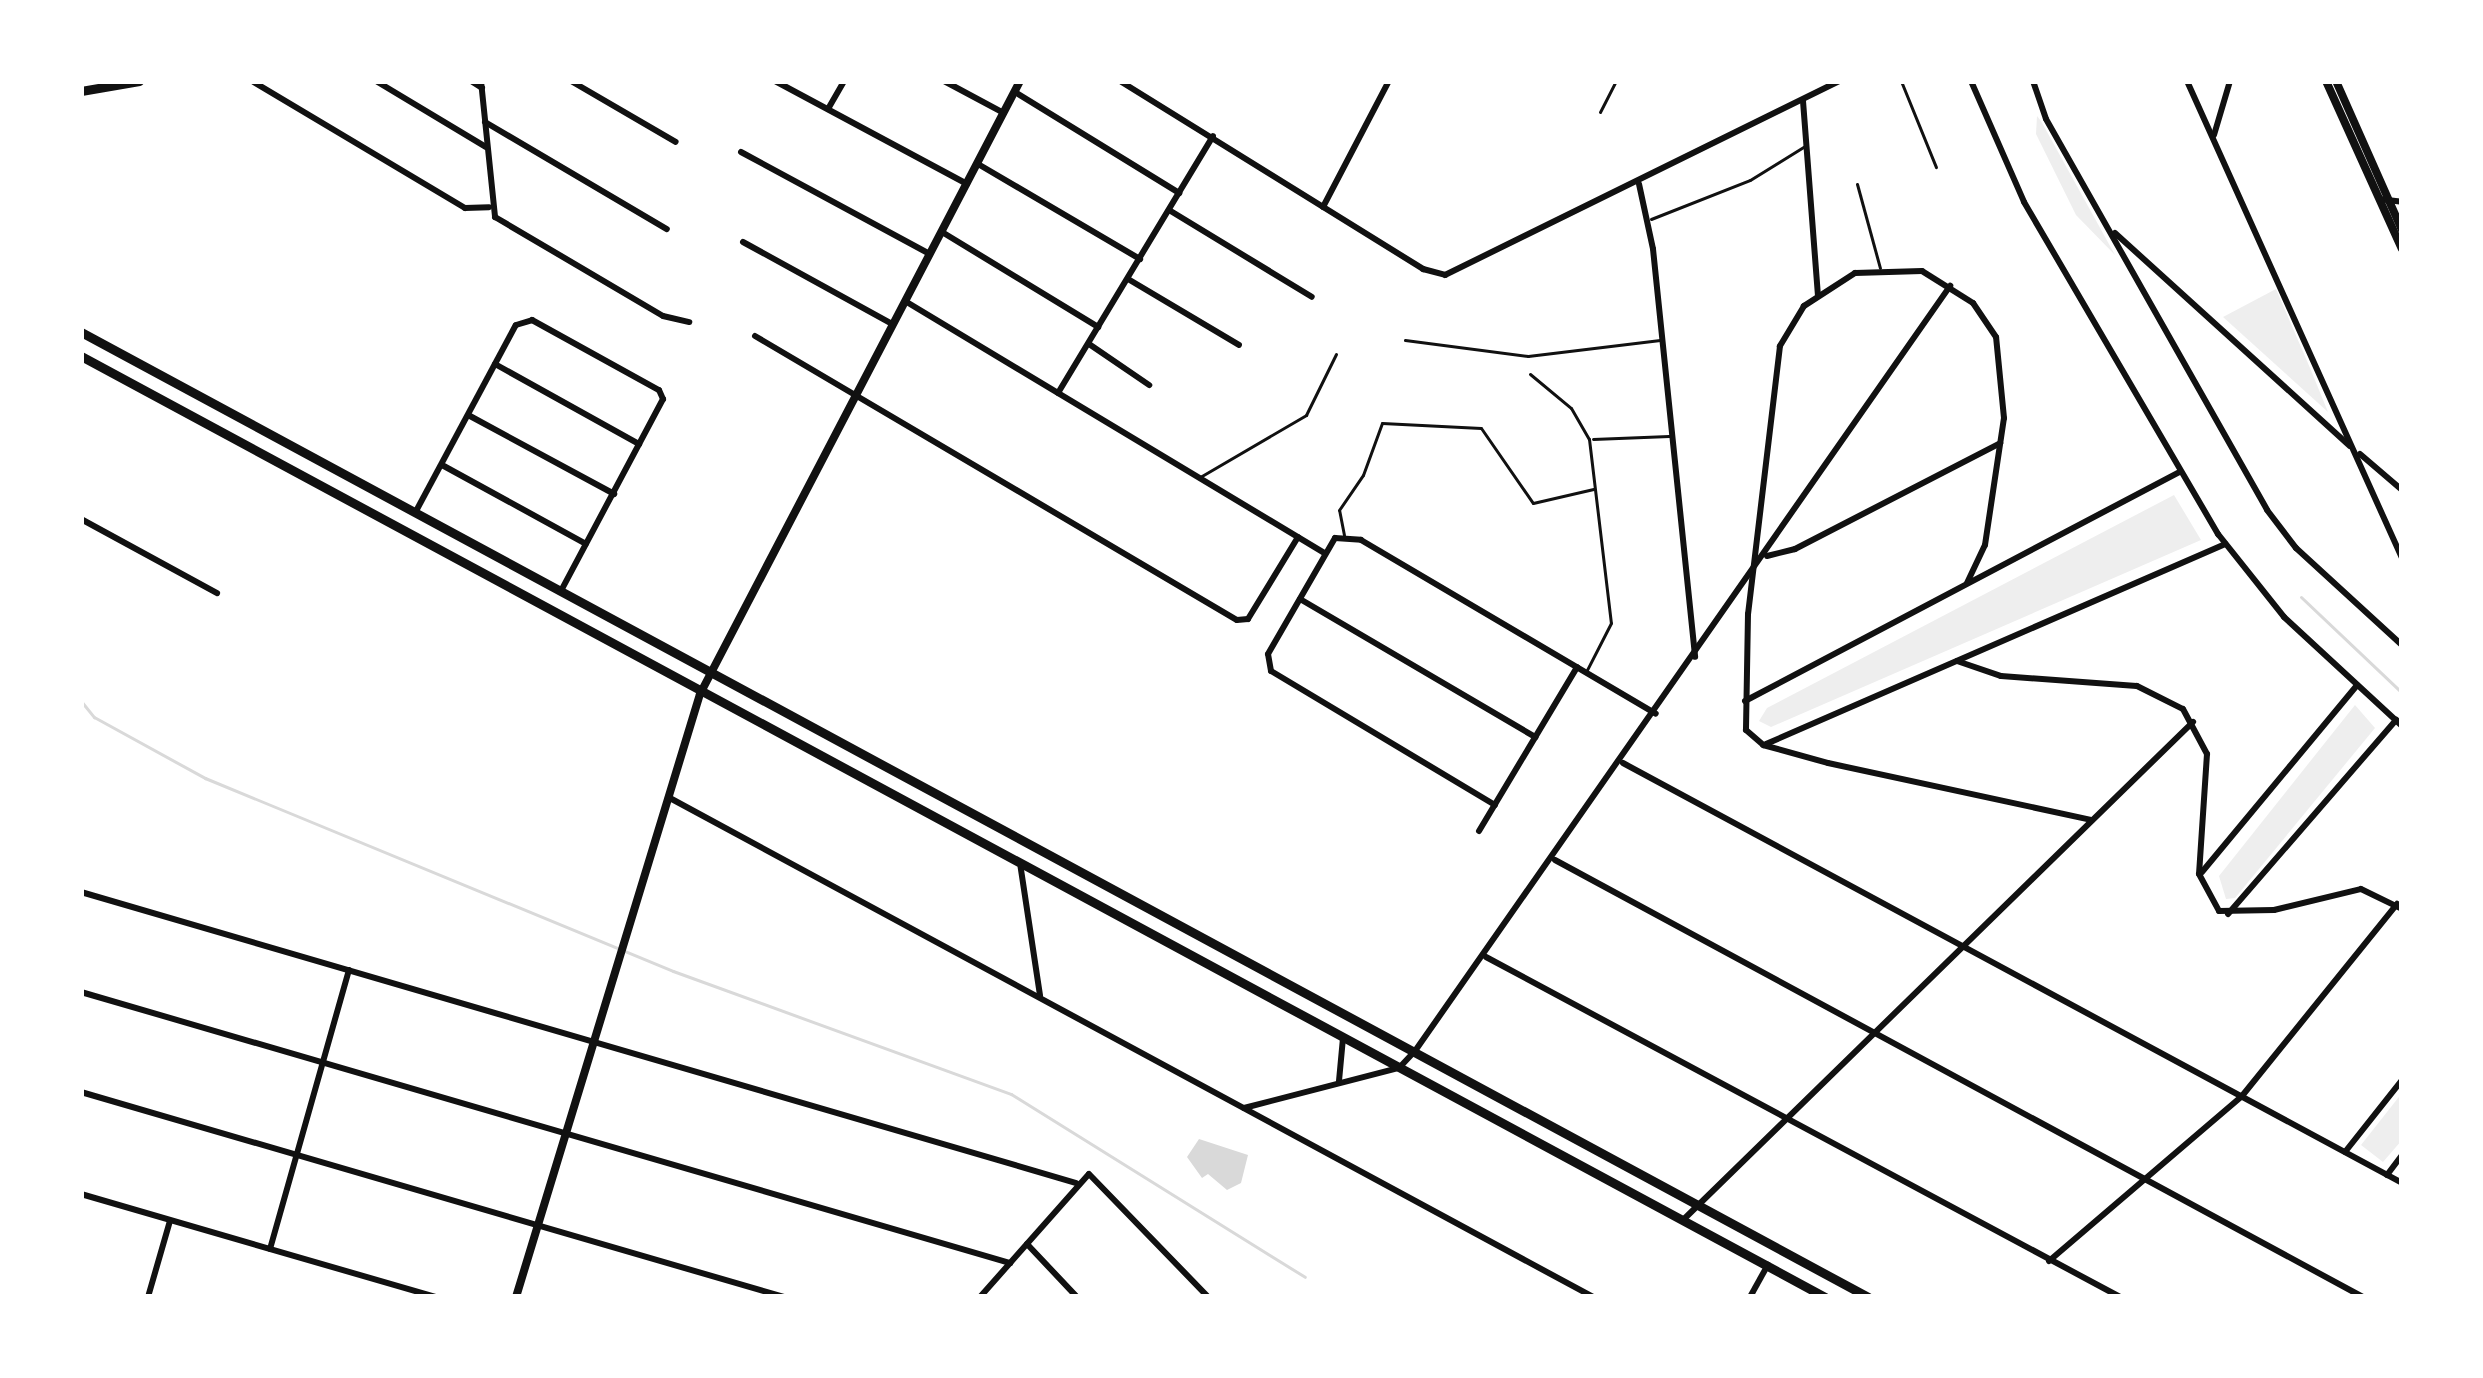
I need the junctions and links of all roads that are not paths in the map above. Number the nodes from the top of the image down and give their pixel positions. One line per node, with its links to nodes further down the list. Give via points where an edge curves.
1 (139, 81): 23 (main road)
2 (252, 81): 45 (street, via 465,208)
3 (376, 81): 35 (street)
4 (472, 81): 22 (street)
5 (571, 81): 33 (street)
6 (775, 81): 27 (street)
7 (844, 81): 27 (street)
8 (944, 81): 29 (street)
9 (1020, 81): 25 (street)
10 (1120, 81): 31 (street)
11 (1389, 81): 46 (street)
12 (1616, 81): 28 (lane)
13 (1819, 81): 24 (street)
14 (1840, 81): 24 (street)
15 (1901, 81): 38 (lane)
16 (1971, 81): 88 (street, via 2024,202)
17 (2187, 81): 32 (street)
18 (2230, 81): 32 (street)
19 (2326, 81): 43 (street)
20 (2336, 81): 43 (street)
21 (2037, 84): 49 (street)
22 (482, 85): 30 (street)
23 (81, 91)
24 (1822, 91): 26 (street)
25 (1015, 92): 29 (street); 42 (street)
26 (1803, 101): 34 (street); 40 (street)
27 (829, 109): 39 (street)
28 (1600, 112)
29 (1004, 113): 37 (street)
30 (485, 122): 35 (street); 50 (street)
31 (1213, 136): 42 (street); 46 (street)
32 (2213, 137): 86 (street)
33 (676, 142)
34 (1805, 146): 48 (lane, via 1750,180); 62 (street)
35 (487, 147): 45 (street)
36 (741, 152): 55 (street)
37 (977, 164): 39 (street); 56 (street)
38 (1936, 167)
39 (967, 184): 52 (street)
40 (1639, 184): 46 (street, via 1445,275); 48 (street)
41 (1857, 184): 58 (lane)
42 (1179, 193): 47 (street)
43 (2384, 200): 44 (street); 51 (street); 54 (street)
44 (2402, 202)
45 (489, 207): 65 (street, via 590,274)
46 (1323, 207)
47 (1168, 210): 56 (street); 63 (street)
48 (1649, 219): 71 (street)
49 (2108, 226): 57 (street); 59 (street)
50 (667, 229)
51 (2402, 230)
52 (941, 232): 55 (street); 67 (street)
53 (743, 242): 66 (street)
54 (2402, 249)
55 (930, 254): 64 (street)
56 (1140, 259): 60 (street)
57 (2150, 264): 59 (street); 86 (street)
58 (1880, 268): 61 (street, via 1922,271); 62 (street)
59 (2130, 268): 107 (street, via 2267,510 2296,548)
60 (1128, 279): 67 (street); 73 (street)
61 (1950, 286): 84 (street, via 1996,337 2005,380); 100 (street)
62 (1818, 295): 102 (street, via 1780,346)
63 (1312, 297)
64 (905, 301): 66 (street); 80 (street)
65 (689, 322)
66 (892, 324): 79 (street)
67 (1098, 327): 72 (street)
68 (81, 332): 93 (main road)
69 (755, 336): 79 (street)
70 (1405, 340): 71 (lane, via 1528,356)
71 (1662, 340): 82 (street)
72 (1089, 344): 78 (street); 80 (street)
73 (1239, 345)
74 (1336, 354): 89 (lane, via 1306,415)
75 (81, 356): 113 (main road)
76 (495, 364): 81 (street); 85 (street); 85 (street, via 516,325 532,320 659,390 663,399)
77 (1530, 374): 83 (lane, via 1571,408)
78 (1149, 385)
79 (856, 393): 96 (street, via 1241,622); 111 (street)
80 (1058, 393): 89 (street)
81 (470, 416): 87 (street); 92 (street)
82 (1669, 436): 83 (lane); 108 (street)
83 (1589, 439): 90 (lane)
84 (2001, 442): 100 (street); 103 (street, via 1985,545)
85 (640, 444): 92 (street)
86 (2356, 451): 91 (street); 101 (street)
87 (442, 465): 93 (street); 97 (street)
88 (2180, 472): 98 (street); 103 (street)
89 (1199, 478): 96 (street)
90 (1593, 489): 95 (lane, via 1533,503 1481,428 1382,423 1363,475 1339,510); 110 (lane, via 1610,623)
91 (2402, 490)
92 (614, 494): 97 (street)
93 (413, 516): 105 (main road)
94 (81, 519): 104 (street)
95 (1344, 535): 99 (street); 110 (street)
96 (1298, 537): 99 (street)
97 (587, 544): 105 (street)
98 (2225, 544): 109 (street); 112 (street, via 2284,617)
99 (1325, 554): 106 (street)
100 (1767, 556): 102 (street)
101 (2402, 559)
102 (1753, 574): 108 (street); 114 (street)
103 (1967, 584): 114 (street)
104 (217, 593)
105 (560, 594): 111 (main road)
106 (1299, 598): 118 (street); 122 (street, via 1268,654 1271,671)
107 (2402, 645)
108 (1695, 658): 115 (street)
109 (1957, 661): 116 (street, via 2001,676 2157,691); 119 (street)
110 (1582, 669): 115 (street); 118 (street)
111 (708, 676): 113 (street); 127 (main road)
112 (2356, 685): 117 (street); 128 (street)
113 (700, 694): 121 (street); 125 (main road)
114 (1745, 701): 119 (street, via 1746,730)
115 (1656, 714): 120 (street)
116 (2193, 722): 123 (street); 128 (street, via 2207,754)
117 (2399, 723): 132 (street)
118 (1535, 736): 122 (street)
119 (1763, 745): 123 (street)
120 (1623, 763): 126 (street); 133 (street)
121 (668, 797): 137 (street); 140 (street)
122 (1495, 805): 124 (street)
123 (2091, 820): 133 (street)
124 (1479, 831)
125 (1019, 860): 129 (main road); 137 (street)
126 (1555, 860): 134 (street); 138 (street)
127 (1074, 868): 129 (main road, via 1058,869); 141 (main road)
128 (2199, 874): 132 (street, via 2212,905)
129 (1056, 879): 139 (main road)
130 (81, 892): 135 (street)
131 (2400, 906): 132 (street, via 2361,890); 147 (street)
132 (2228, 914)
133 (1962, 944): 138 (street); 147 (street)
134 (1486, 957): 141 (street); 149 (street)
135 (349, 970): 140 (street); 142 (street)
136 (81, 992): 142 (street)
137 (1040, 996): 148 (street)
138 (1869, 1031): 149 (street); 155 (street)
139 (1343, 1038): 143 (main road); 145 (street)
140 (593, 1040): 150 (street); 156 (street)
141 (1415, 1051): 143 (street); 159 (main road)
142 (320, 1061): 150 (street); 152 (street)
143 (1399, 1068): 145 (street); 160 (main road)
144 (2402, 1080): 151 (street)
145 (1340, 1081): 148 (street)
146 (81, 1092): 152 (street)
147 (2242, 1096): 151 (street); 155 (street)
148 (1244, 1108): 175 (street)
149 (1781, 1116): 159 (street); 165 (street)
150 (566, 1132): 162 (street); 166 (street)
151 (2345, 1152): 154 (street)
152 (294, 1154): 162 (street); 164 (street)
153 (2402, 1156): 154 (street)
154 (2387, 1175): 157 (street)
155 (2144, 1180): 165 (street); 180 (street)
156 (1076, 1183): 163 (street); 174 (street, via 1094,1176)
157 (2402, 1183)
158 (81, 1194): 161 (street)
159 (1693, 1202): 160 (street); 178 (main road)
160 (1683, 1220): 167 (main road)
161 (170, 1221): 164 (street); 168 (street)
162 (537, 1225): 170 (street); 171 (street)
163 (1027, 1244): 166 (street); 173 (street)
164 (270, 1249): 169 (street)
165 (2049, 1261): 179 (street)
166 (1010, 1263): 172 (street)
167 (1768, 1265): 176 (street); 177 (main road)
168 (148, 1297)
169 (435, 1297)
170 (516, 1297)
171 (784, 1297)
172 (980, 1297)
173 (1078, 1297)
174 (1208, 1297)
175 (1593, 1297)
176 (1750, 1297)
177 (1825, 1297)
178 (1868, 1297)
179 (2120, 1297)
180 (2362, 1297)

